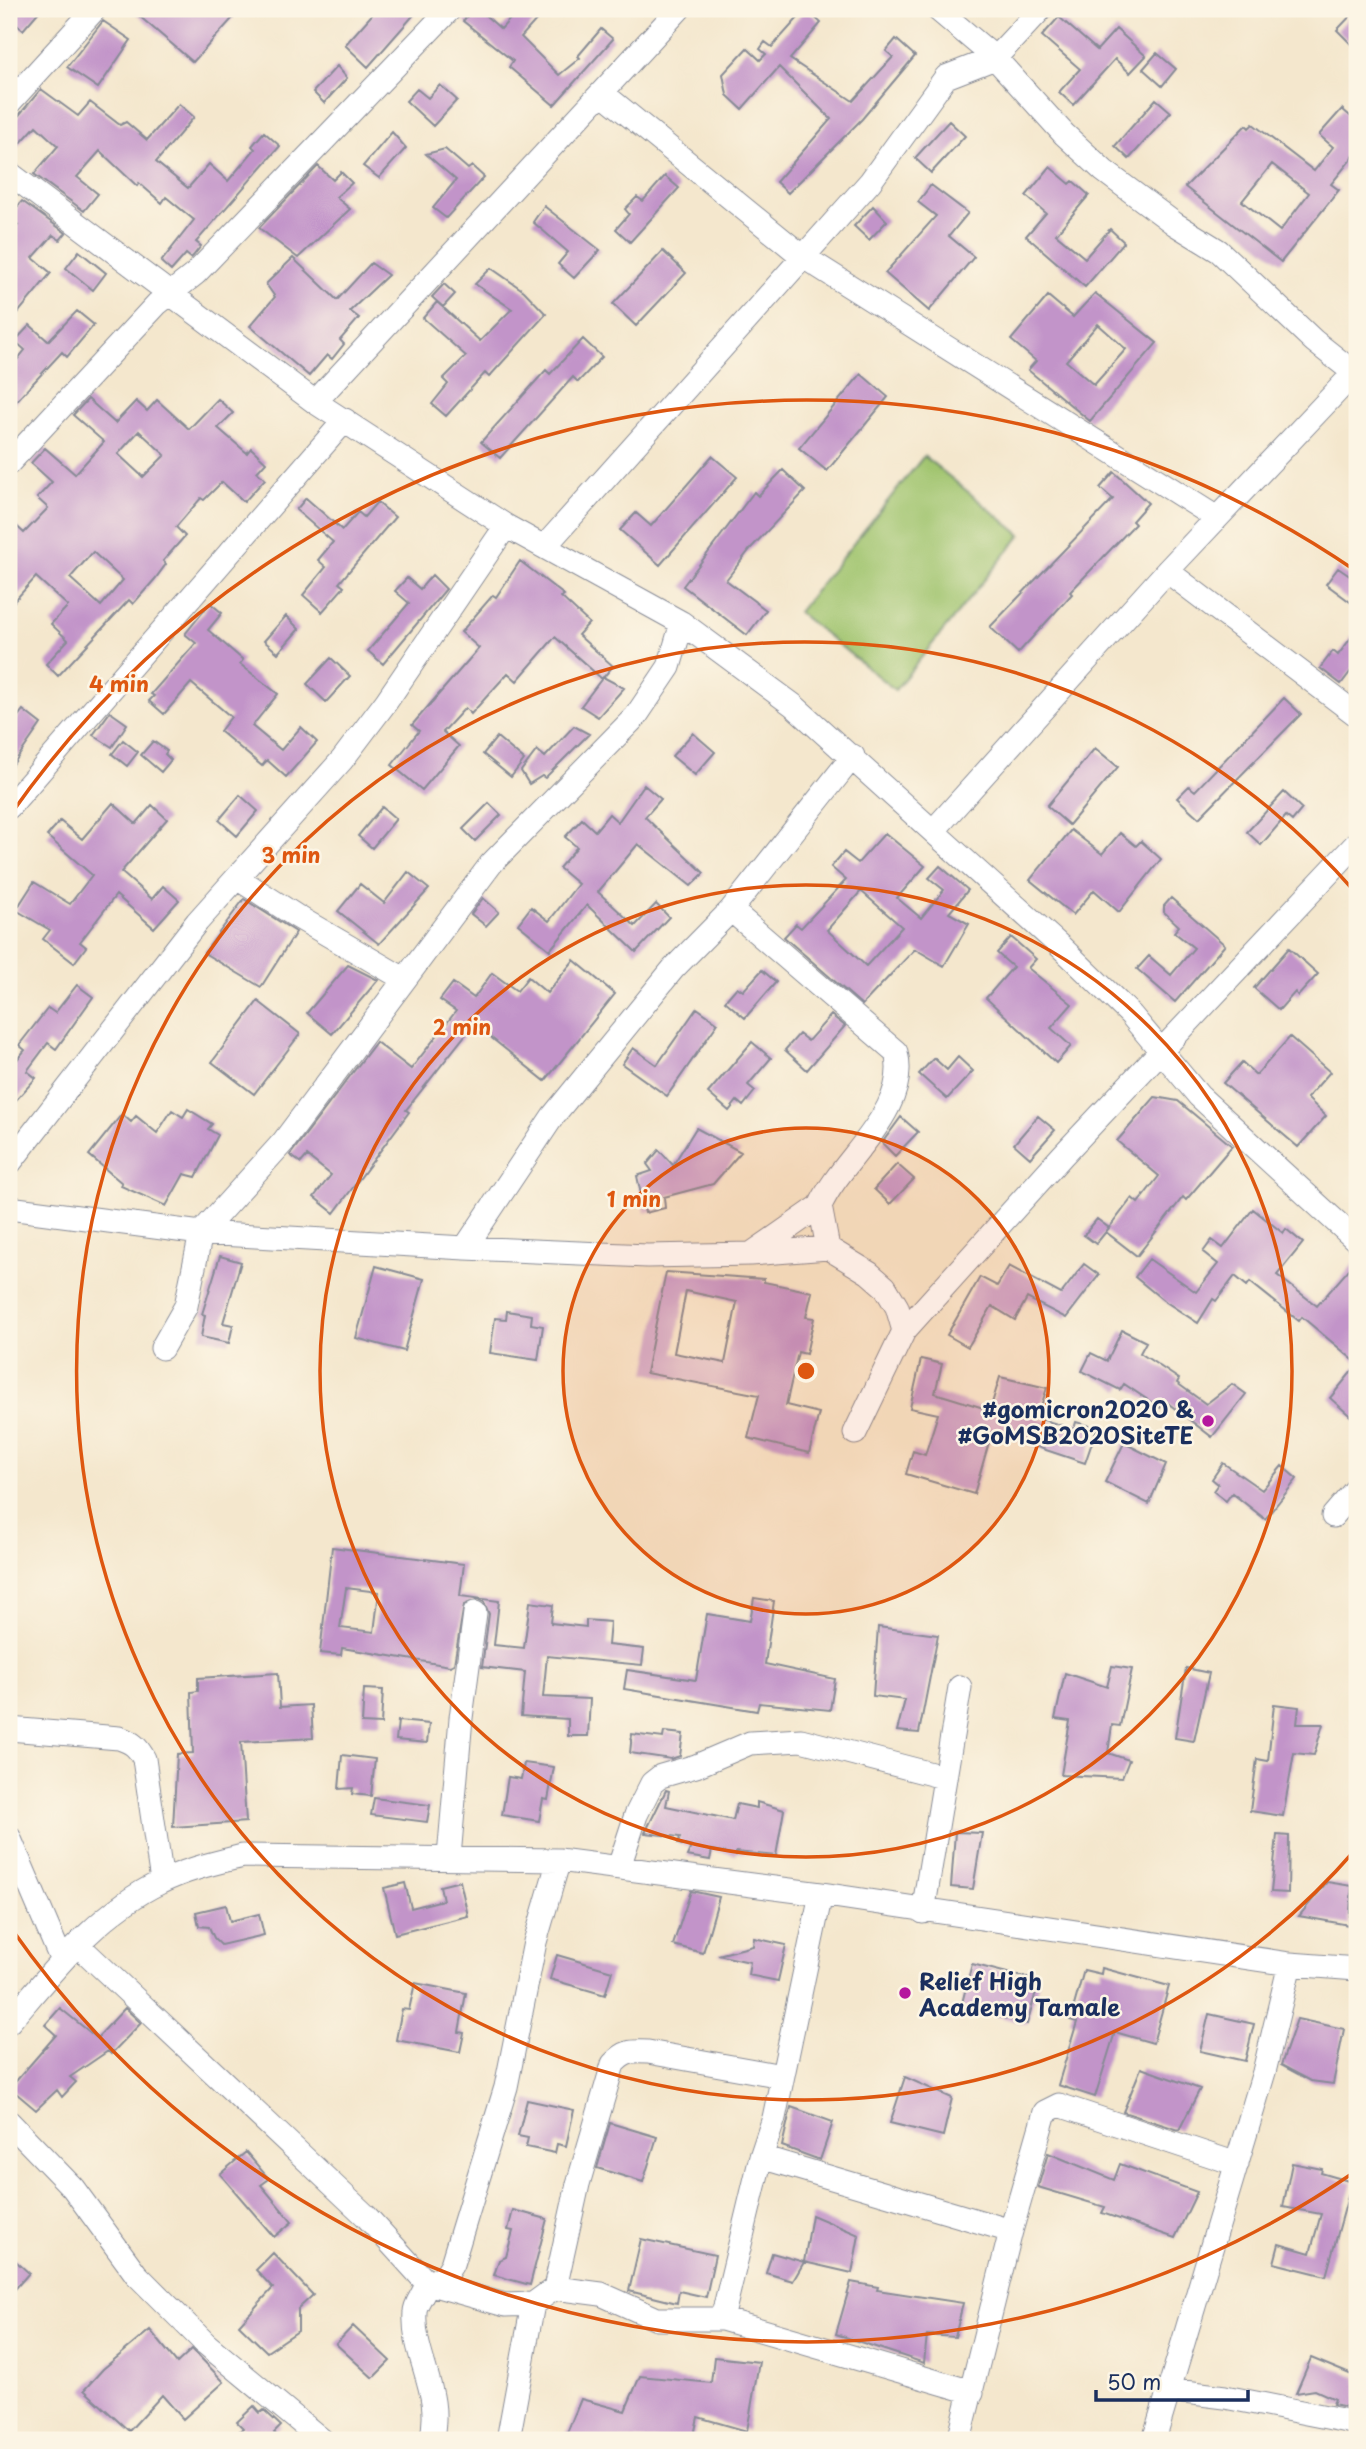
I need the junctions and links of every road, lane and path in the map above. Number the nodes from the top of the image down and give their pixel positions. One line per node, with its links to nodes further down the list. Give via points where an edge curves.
1 (95, 9): 8 (street)
2 (450, 9): 11 (street, via 195,274)
3 (679, 9): 7 (street)
4 (937, 9): 6 (street)
5 (1041, 9): 6 (street)
6 (995, 58): 10 (street, via 946,77 870,182); 12 (street, via 1064,134 1104,170 1219,251 1314,341)
7 (602, 93): 10 (street); 13 (street)
8 (9, 103)
9 (9, 173): 11 (street)
10 (802, 256): 16 (street); 18 (street)
11 (169, 293): 13 (street); 15 (street)
12 (1356, 372): 16 (street)
13 (314, 402): 14 (street)
14 (345, 420): 17 (street); 23 (street)
15 (9, 463)
16 (1217, 518): 19 (street)
17 (506, 526): 18 (street); 26 (street, via 342,760)
18 (545, 545): 20 (street)
19 (1167, 571): 21 (street); 24 (street)
20 (682, 623): 22 (street); 28 (street, via 669,667 636,716 491,864)
21 (1357, 715)
22 (853, 756): 24 (street); 27 (street)
23 (9, 807)
24 (934, 831): 29 (street, via 1112,997)
25 (1357, 843): 29 (street)
26 (237, 878): 28 (street); 30 (street, via 156,973)
27 (731, 910): 31 (street, via 895,1052 899,1067 889,1102); 35 (street, via 673,969 553,1116)
28 (404, 979): 33 (street, via 284,1141)
29 (1160, 1053): 34 (street, via 1199,1096); 38 (street)
30 (9, 1164)
31 (820, 1206): 36 (street); 37 (street)
32 (9, 1208): 33 (street)
33 (201, 1233): 35 (street); 39 (street, via 186,1306)
34 (1357, 1241)
35 (465, 1248): 37 (street, via 647,1256)
36 (828, 1248): 37 (street); 38 (street, via 885,1287)
37 (751, 1254)
38 (904, 1331): 40 (street)
39 (162, 1348)
40 (855, 1433)
41 (1357, 1488): 42 (street)
42 (1333, 1517)
43 (475, 1613): 48 (street)
44 (960, 1687): 46 (street)
45 (9, 1728): 51 (street, via 119,1738 140,1751)
46 (943, 1777): 50 (street, via 801,1740 750,1744 652,1783 636,1815); 53 (street)
47 (9, 1837): 54 (street)
48 (449, 1857): 49 (street); 51 (street, via 243,1856)
49 (559, 1860): 50 (street); 63 (street, via 535,1942 506,2087 480,2176 452,2264 444,2277)
50 (620, 1867): 52 (street)
51 (162, 1881): 54 (street, via 123,1906)
52 (821, 1894): 53 (street); 58 (street)
53 (923, 1912): 55 (street)
54 (70, 1953): 57 (street); 63 (street, via 366,2216)
55 (1290, 1964): 56 (street); 61 (street)
56 (1357, 1969)
57 (9, 2022)
58 (782, 2076): 60 (street); 64 (street, via 648,2052 622,2054 613,2064 578,2184)
59 (9, 2122): 70 (street, via 73,2188 136,2274 205,2343)
60 (761, 2157): 62 (street); 66 (street)
61 (1237, 2164): 62 (street, via 1051,2106 1045,2112); 67 (street)
62 (1011, 2231): 68 (street)
63 (427, 2283): 65 (street, via 506,2305); 71 (street, via 414,2310 436,2406)
64 (555, 2288): 65 (street); 66 (street, via 601,2294 657,2319)
65 (533, 2304): 72 (street)
66 (722, 2319): 68 (street)
67 (1169, 2390): 69 (street); 74 (street)
68 (972, 2392): 73 (street)
69 (1357, 2423)
70 (322, 2440)
71 (431, 2440)
72 (508, 2440)
73 (959, 2440)
74 (1154, 2440)

